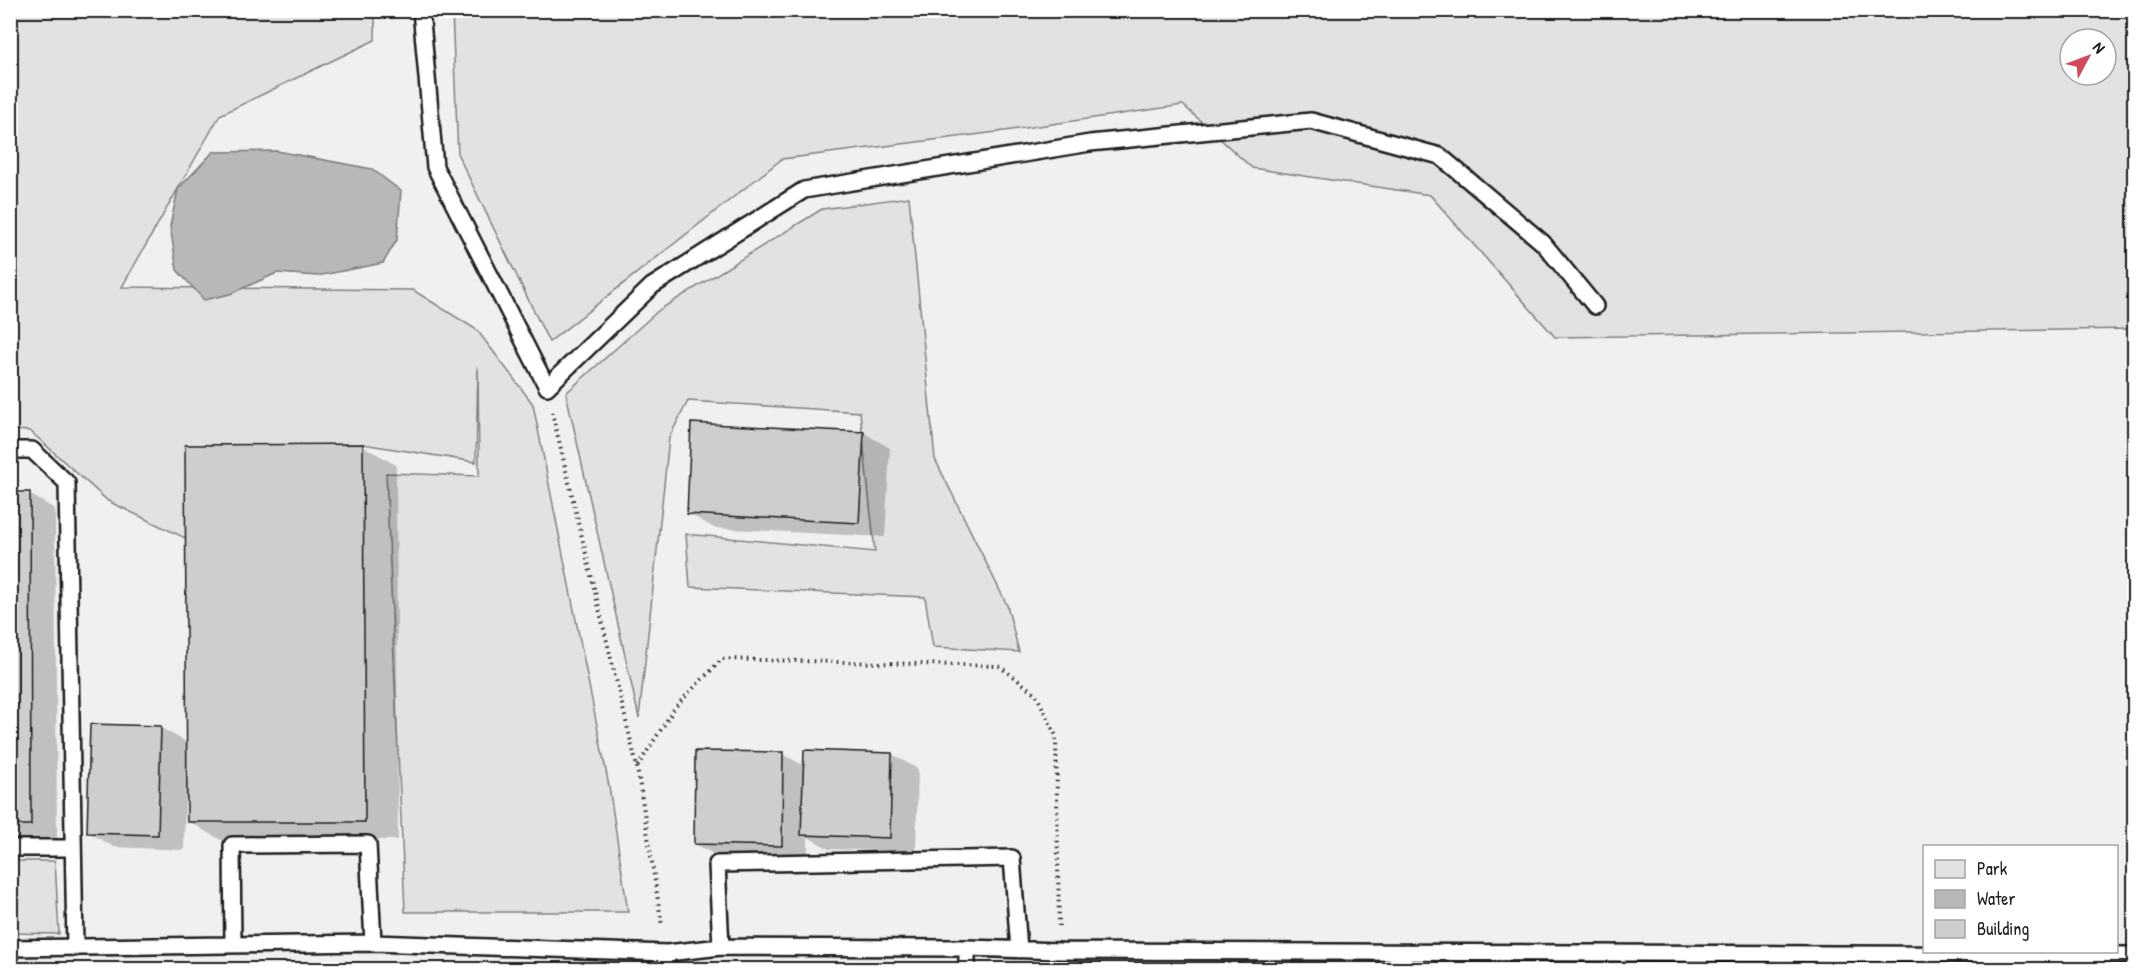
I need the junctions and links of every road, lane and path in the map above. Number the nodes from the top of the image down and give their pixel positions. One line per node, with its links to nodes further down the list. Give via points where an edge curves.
1 (421, 10): 3 (lane, via 435,167)
2 (1594, 306): 3 (lane, via 1543,243 1440,156 1311,121 1090,143 804,190 652,286)
3 (547, 387): 5 (path)
4 (10, 450): 7 (lane, via 32,450 67,483)
5 (637, 767): 15 (path, via 676,706 722,659 999,666 1036,694 1056,736); 16 (path)
6 (10, 848): 7 (lane)
7 (73, 848): 12 (lane)
8 (373, 943): 9 (lane); 9 (lane, via 368,844 232,845); 16 (lane)
9 (233, 945): 12 (lane)
10 (721, 947): 13 (lane); 14 (lane, via 717,864 1012,858); 16 (lane)
11 (10, 948): 12 (lane)
12 (75, 948)
13 (967, 948): 14 (lane); 19 (lane)
14 (1019, 950): 15 (lane)
15 (1060, 951): 17 (lane)
16 (667, 953): 18 (lane)
17 (2134, 955)
18 (666, 969)
19 (967, 969)

